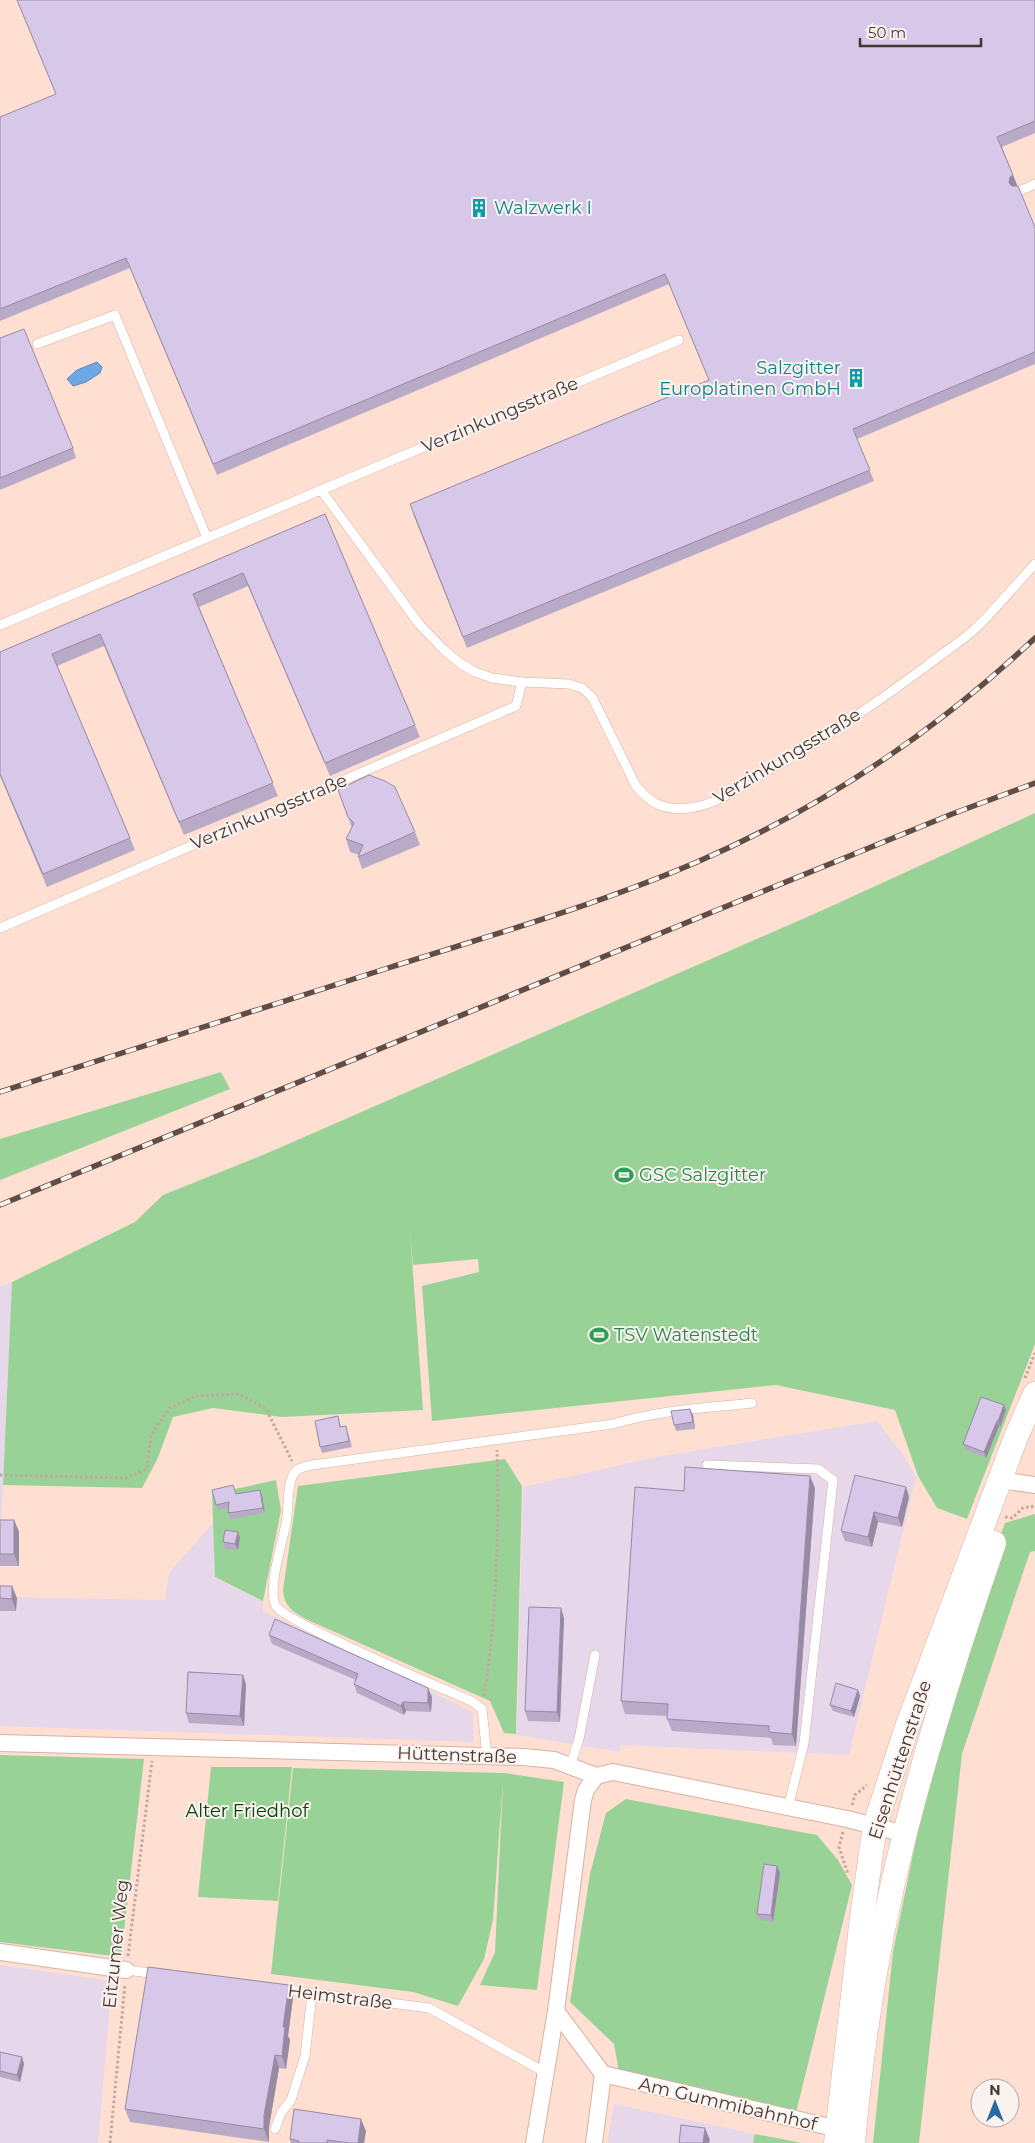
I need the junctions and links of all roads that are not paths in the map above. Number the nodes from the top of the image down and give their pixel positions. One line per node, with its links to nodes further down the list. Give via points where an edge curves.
1 (1035, 184): 2 (lane)
2 (1019, 191)
3 (679, 340): 5 (lane, Verzinkungsstraße)
4 (37, 344): 6 (lane, via 115,315)
5 (321, 490): 6 (lane, Verzinkungsstraße); 9 (lane, Verzinkungsstraße, via 420,624 444,650 475,672)
6 (207, 538): 8 (lane, Verzinkungsstraße)
7 (1035, 564): 9 (lane, Verzinkungsstraße, via 975,629 881,700 803,751 732,791 691,808 661,806 646,798 636,786 592,697 582,688 569,684)
8 (0, 625)
9 (522, 682): 10 (lane, Verzinkungsstraße, via 516,706)
10 (0, 928)
11 (1035, 1394): 15 (street, Eisenhüttenstraße, via 1024,1418)
12 (752, 1403): 18 (lane, via 668,1411 613,1424 312,1465 297,1470 291,1479 287,1520 273,1586 276,1606 302,1624 473,1702 482,1709)
13 (1035, 1423): 15 (street, Eisenhüttenstraße)
14 (707, 1465): 21 (lane, via 818,1469 833,1480 804,1743)
15 (1016, 1482): 22 (street, Eisenhüttenstraße, via 908,1727); 23 (street, Eisenhüttenstraße, via 936,1719)
16 (595, 1655): 19 (lane, via 579,1739)
17 (0, 1743): 18 (street, Hüttenstraße)
18 (487, 1756): 19 (street, Hüttenstraße, via 554,1760)
19 (570, 1766): 20 (street, Hüttenstraße)
20 (596, 1776): 21 (street, Hüttenstraße, via 613,1772); 29 (street, via 582,1800)
21 (788, 1808): 22 (street, Hüttenstraße)
22 (875, 1825): 23 (street, Hüttenstraße); 33 (street, Eisenhüttenstraße, via 861,1927)
23 (905, 1834): 33 (street, Eisenhüttenstraße)
24 (0, 1952): 25 (street)
25 (126, 1970): 26 (lane)
26 (165, 1975)
27 (273, 1988): 28 (lane, Heimstraße)
28 (312, 1994): 30 (lane, Heimstraße, via 429,2008); 32 (lane, via 305,2056 291,2100)
29 (556, 2011): 30 (street); 31 (street)
30 (546, 2073): 34 (street)
31 (603, 2074): 33 (street, Am Gummibahnhof); 35 (street)
32 (275, 2129)
33 (845, 2137)
34 (534, 2143)
35 (594, 2143)

